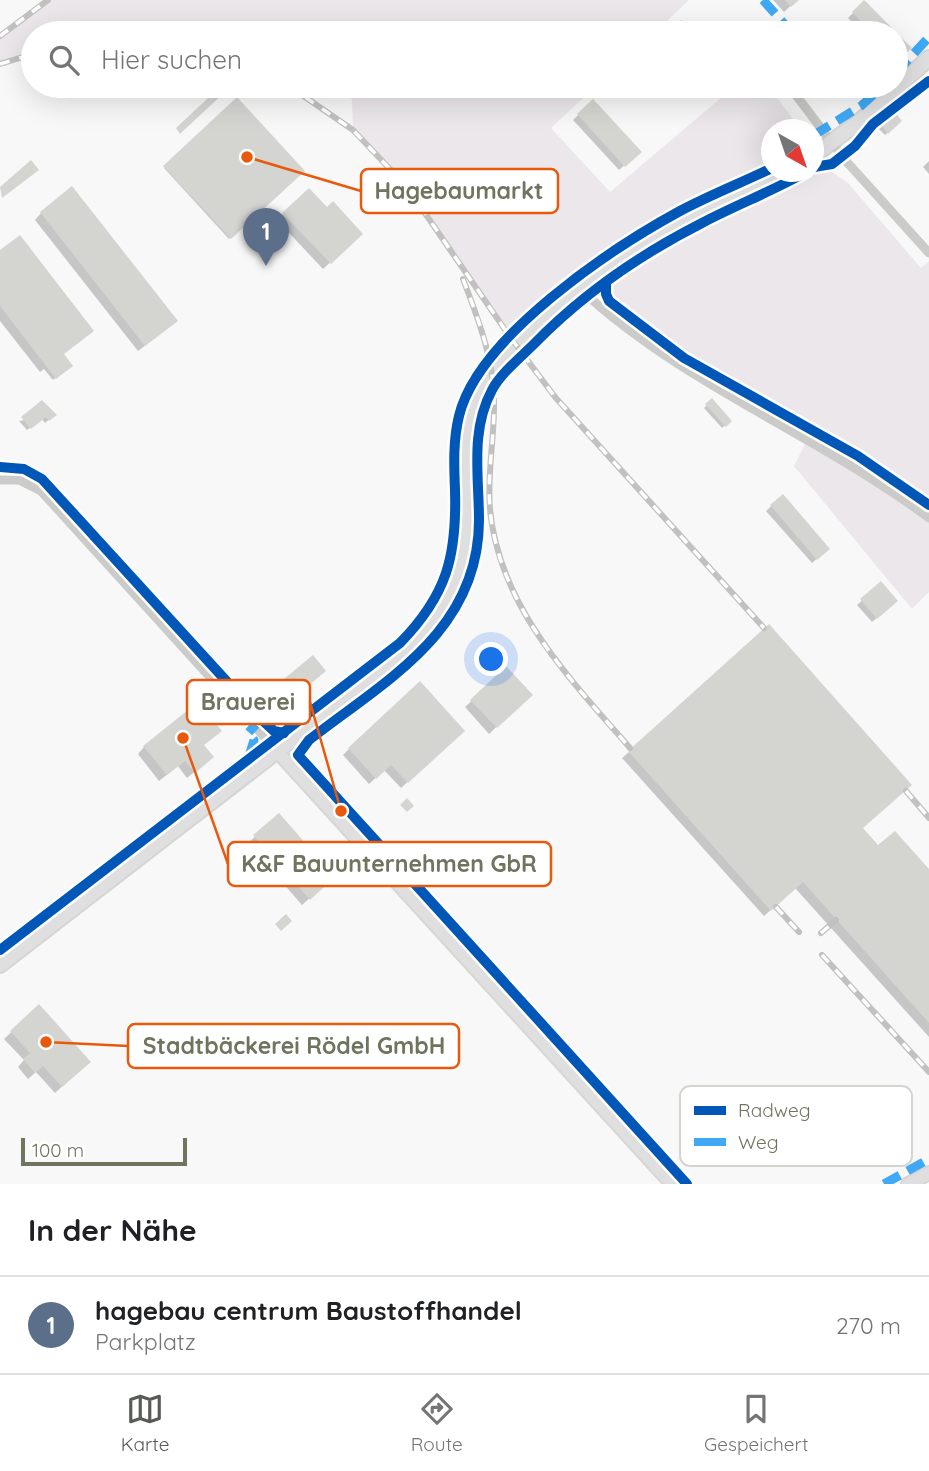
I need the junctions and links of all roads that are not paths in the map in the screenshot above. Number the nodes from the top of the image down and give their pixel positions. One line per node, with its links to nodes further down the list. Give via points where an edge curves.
1 (929, 58): 2 (main road)
2 (908, 76)
3 (798, 98): 5 (street)
4 (883, 98): 5 (main road)
5 (832, 142): 6 (main road); 8 (street)
6 (824, 148)
7 (766, 182): 9 (main road, via 659,236)
8 (929, 253)
9 (580, 289): 11 (street, via 674,364 838,457); 12 (main road, via 505,359 475,404 466,439 464,554 455,587 441,612 401,655)
10 (0, 480): 12 (street, via 19,480 41,491)
11 (929, 517)
12 (277, 751): 13 (main road); 15 (main road)
13 (0, 965)
14 (929, 1173): 16 (main road)
15 (672, 1184)
16 (908, 1184)

